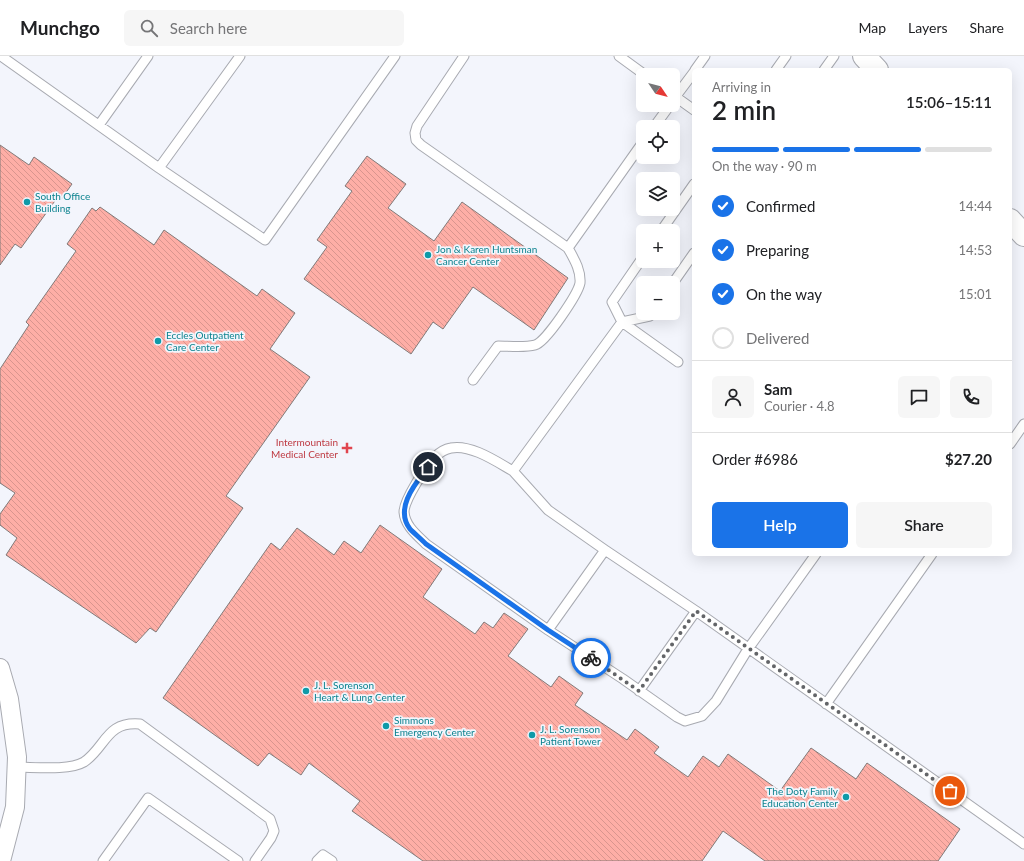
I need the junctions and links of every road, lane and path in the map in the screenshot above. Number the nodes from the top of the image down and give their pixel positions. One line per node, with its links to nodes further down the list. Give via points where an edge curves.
1 (1, 56): 20 (lane)
2 (148, 56): 20 (lane)
3 (240, 56): 22 (lane)
4 (394, 56): 22 (lane, via 265,240)
5 (464, 56): 27 (lane, via 421,119 415,133 416,140)
6 (619, 56): 11 (lane)
7 (706, 56): 12 (lane)
8 (786, 56): 13 (lane)
9 (834, 56): 14 (lane)
10 (864, 56): 15 (street)
11 (636, 68)
12 (697, 68)
13 (777, 68)
14 (825, 68)
15 (875, 68)
16 (692, 75): 17 (lane)
17 (680, 90)
18 (680, 101): 19 (lane)
19 (692, 109)
20 (99, 125): 22 (lane)
21 (636, 152): 27 (lane)
22 (159, 168)
23 (692, 187): 25 (lane)
24 (1012, 222): 26 (street)
25 (666, 224)
26 (1024, 235)
27 (568, 248): 34 (lane, via 577,265 580,284 551,330 542,342 535,345 498,346)
28 (692, 256): 30 (lane)
29 (636, 267): 32 (lane, via 612,302)
30 (678, 276)
31 (636, 319): 32 (lane)
32 (622, 322): 33 (lane); 37 (lane)
33 (678, 362)
34 (473, 380)
35 (1024, 424): 36 (lane)
36 (1012, 441)
37 (513, 471): 38 (lane, via 548,510); 42 (lane, via 464,448 443,450 435,457 410,494 404,513 409,527 426,544)
38 (605, 550): 41 (lane); 42 (lane)
39 (815, 556): 43 (lane)
40 (931, 556): 46 (lane)
41 (696, 611): 43 (lane); 45 (lane)
42 (548, 630): 45 (lane)
43 (748, 649): 45 (lane, via 716,701 702,716 685,721); 46 (lane)
44 (0, 668): 47 (street, via 9,699 17,757)
45 (639, 691)
46 (826, 704): 48 (lane)
47 (16, 767): 49 (street, via 15,807); 52 (lane, via 71,766 84,762 109,734 123,725 140,724 270,819 274,832)
48 (1024, 844)
49 (1, 861)
50 (103, 861): 51 (lane, via 148,798)
51 (238, 861)
52 (255, 861)
53 (318, 861): 54 (lane, via 323,855)
54 (332, 861)

